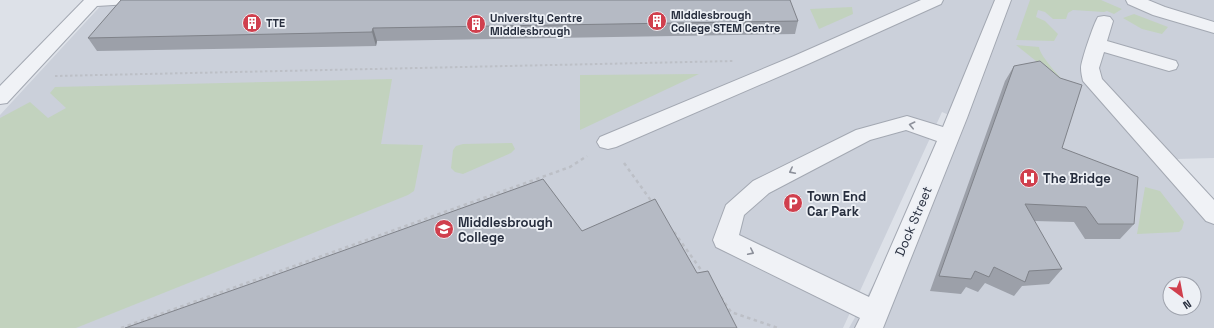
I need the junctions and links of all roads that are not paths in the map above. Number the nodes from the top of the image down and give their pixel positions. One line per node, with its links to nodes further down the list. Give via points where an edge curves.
1 (92, 0): 2 (street); 10 (street)
2 (124, 0)
3 (935, 0): 12 (street)
4 (1002, 0): 11 (street, Dock Street)
5 (1134, 0): 7 (street, via 1159,11)
6 (1104, 20): 8 (street)
7 (1214, 28)
8 (1097, 44): 9 (street); 13 (street, via 1090,68 1093,81)
9 (1169, 65)
10 (0, 98)
11 (948, 137): 14 (street, Dock Street); 14 (street, one-way to 14, via 907,123 863,135 761,187 734,211 726,240)
12 (608, 142)
13 (1214, 215)
14 (872, 321)

